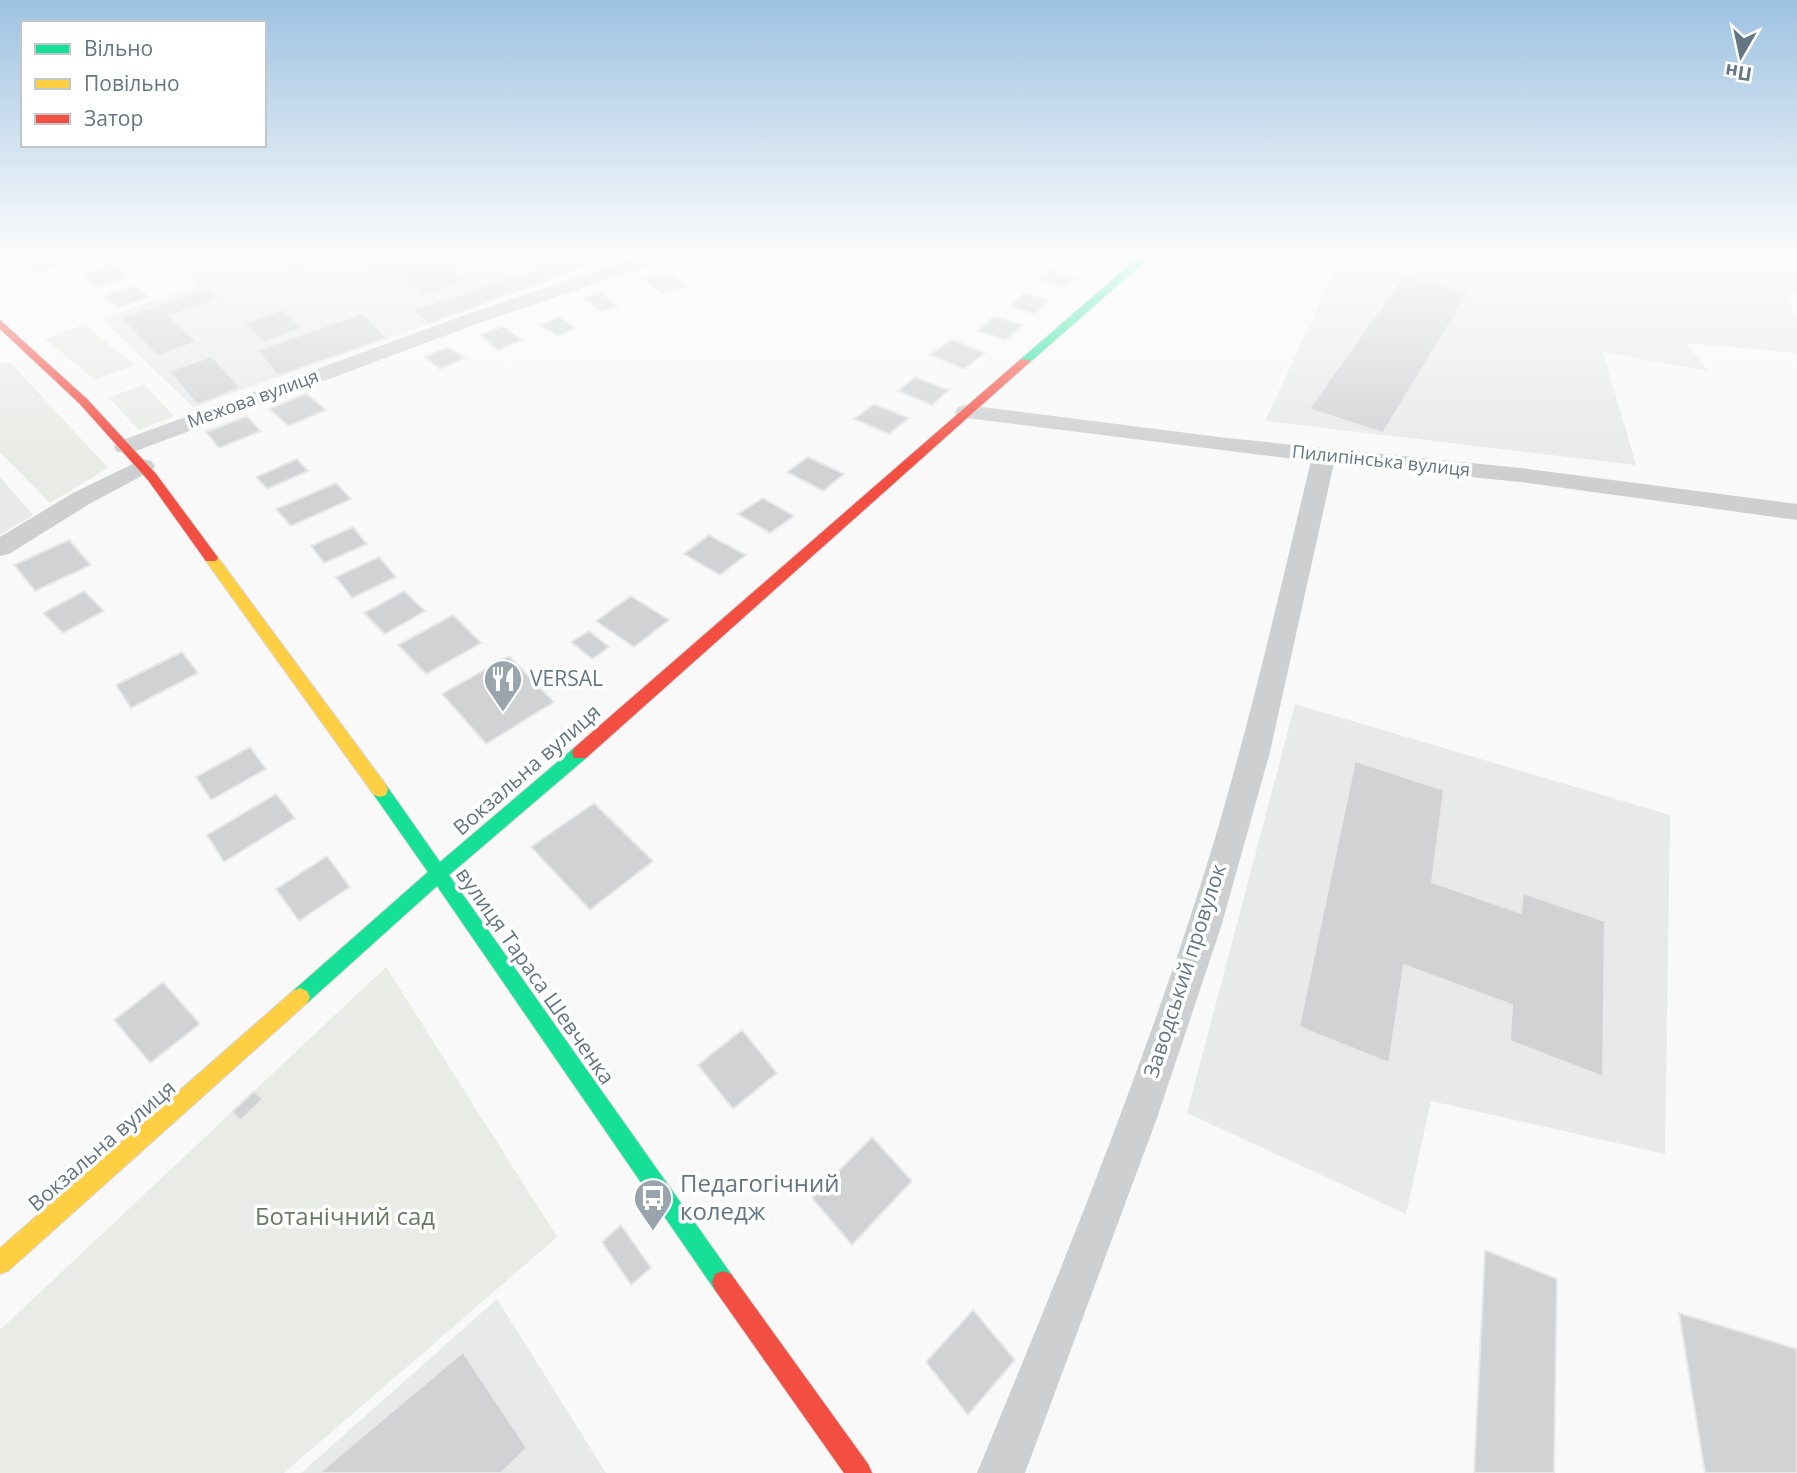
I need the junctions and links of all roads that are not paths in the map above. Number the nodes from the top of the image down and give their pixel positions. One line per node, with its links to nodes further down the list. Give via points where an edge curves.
1 (2, 325): 5 (main road, вулиця Тараса Шевченка)
2 (456, 325): 5 (street, Межова вулиця)
3 (1067, 325): 4 (main road, Вокзальна вулиця)
4 (966, 412): 6 (street, Пилипінська вулиця); 10 (main road, Вокзальна вулиця)
5 (125, 447): 7 (main road, вулиця Тараса Шевченка)
6 (1324, 455): 8 (street, Пилипінська вулиця, via 1520,475); 13 (street, Заводський провулок, via 1272,685 1204,926)
7 (143, 466): 9 (street); 10 (main road, вулиця Тараса Шевченка)
8 (1797, 512)
9 (0, 548)
10 (439, 874): 11 (main road, Вокзальна вулиця); 12 (main road, вулиця Тараса Шевченка)
11 (0, 1263)
12 (859, 1473)
13 (1001, 1473)

